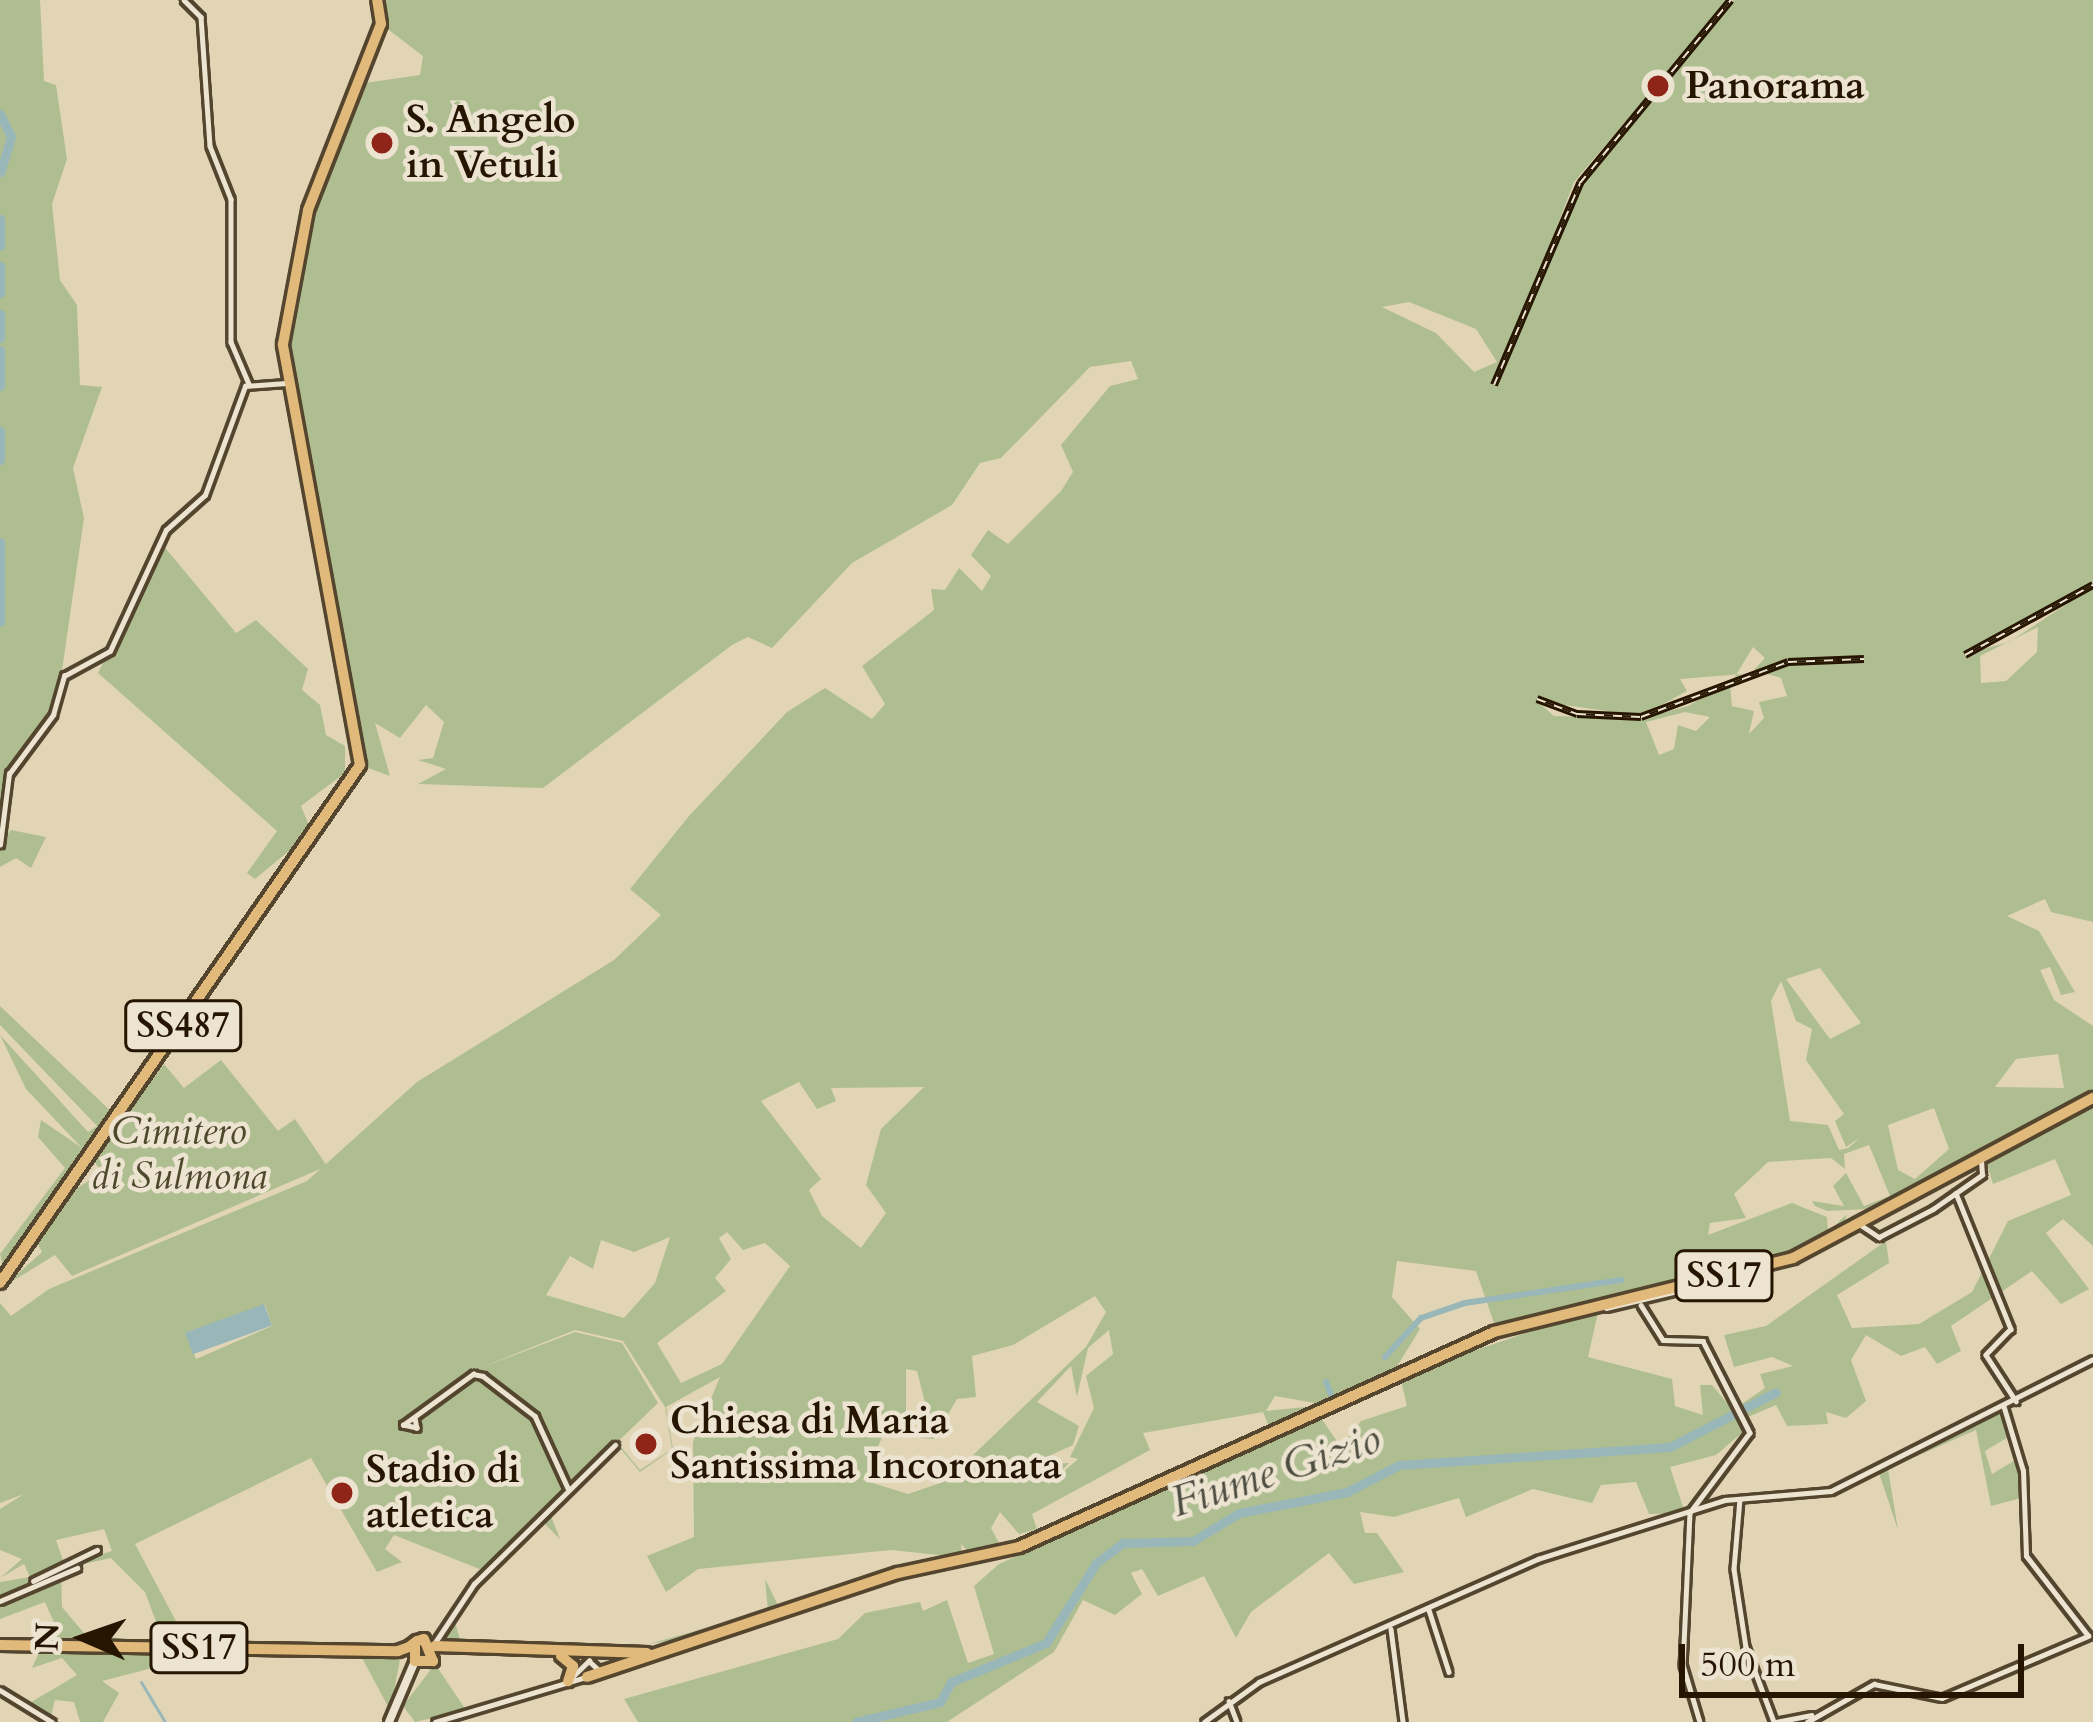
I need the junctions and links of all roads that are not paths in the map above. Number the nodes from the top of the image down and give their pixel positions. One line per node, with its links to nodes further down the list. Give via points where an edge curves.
1 (184, 0): 4 (street, via 202,17 210,146 231,199 231,342)
2 (377, 0): 3 (main road, SS487, via 381,24 302,232)
3 (286, 382): 4 (street); 10 (main road, SS487, via 360,765)
4 (249, 384): 5 (street, via 205,495 166,530 110,651 64,676 53,715 9,774)
5 (0, 845)
6 (2093, 1098): 7 (main road, SS17)
7 (1979, 1154): 8 (street, via 1982,1175); 9 (main road, SS17)
8 (1956, 1192): 9 (street, via 1879,1237); 15 (street, via 2011,1331 1986,1355)
9 (1861, 1223): 11 (main road, SS17)
10 (0, 1283)
11 (1680, 1289): 12 (main road, SS17); 13 (street)
12 (1601, 1305): 13 (street); 28 (main road, SS17, via 1468,1341 1019,1547 898,1573)
13 (1641, 1305): 21 (street, via 1663,1340 1703,1341 1748,1446)
14 (2093, 1360): 15 (street)
15 (2016, 1401): 16 (street)
16 (2004, 1408): 20 (street, via 1832,1491); 39 (street, via 2024,1471 2026,1556 2087,1636 1942,1699 1874,1684)
17 (415, 1418): 19 (street, via 483,1376 535,1416)
18 (615, 1445): 19 (street)
19 (568, 1488): 31 (street)
20 (1740, 1499): 21 (street); 47 (street, via 1746,1647)
21 (1690, 1518): 26 (street, via 1583,1543); 46 (street, via 1683,1665)
22 (97, 1550): 24 (street)
23 (77, 1568): 24 (street)
24 (33, 1581): 25 (street)
25 (0, 1601)
26 (1429, 1610): 27 (street); 34 (street)
27 (1391, 1629): 38 (street); 45 (street)
28 (713, 1635): 30 (main road, SS17); 32 (main road, SS17)
29 (0, 1645): 31 (main road, SS17)
30 (674, 1648): 33 (main road, SS17); 35 (main road)
31 (425, 1651): 32 (main road, SS17); 41 (main road)
32 (496, 1652): 33 (main road, SS17)
33 (558, 1655): 36 (main road, via 573,1666)
34 (1449, 1672)
35 (587, 1677): 36 (street); 36 (street, via 595,1662)
36 (566, 1682): 42 (street)
37 (0, 1690): 40 (street)
38 (1229, 1701): 43 (street); 44 (street)
39 (1809, 1718): 47 (street)
40 (52, 1722)
41 (388, 1722)
42 (435, 1722)
43 (1204, 1722)
44 (1238, 1722)
45 (1403, 1722)
46 (1700, 1722)
47 (1775, 1722)

